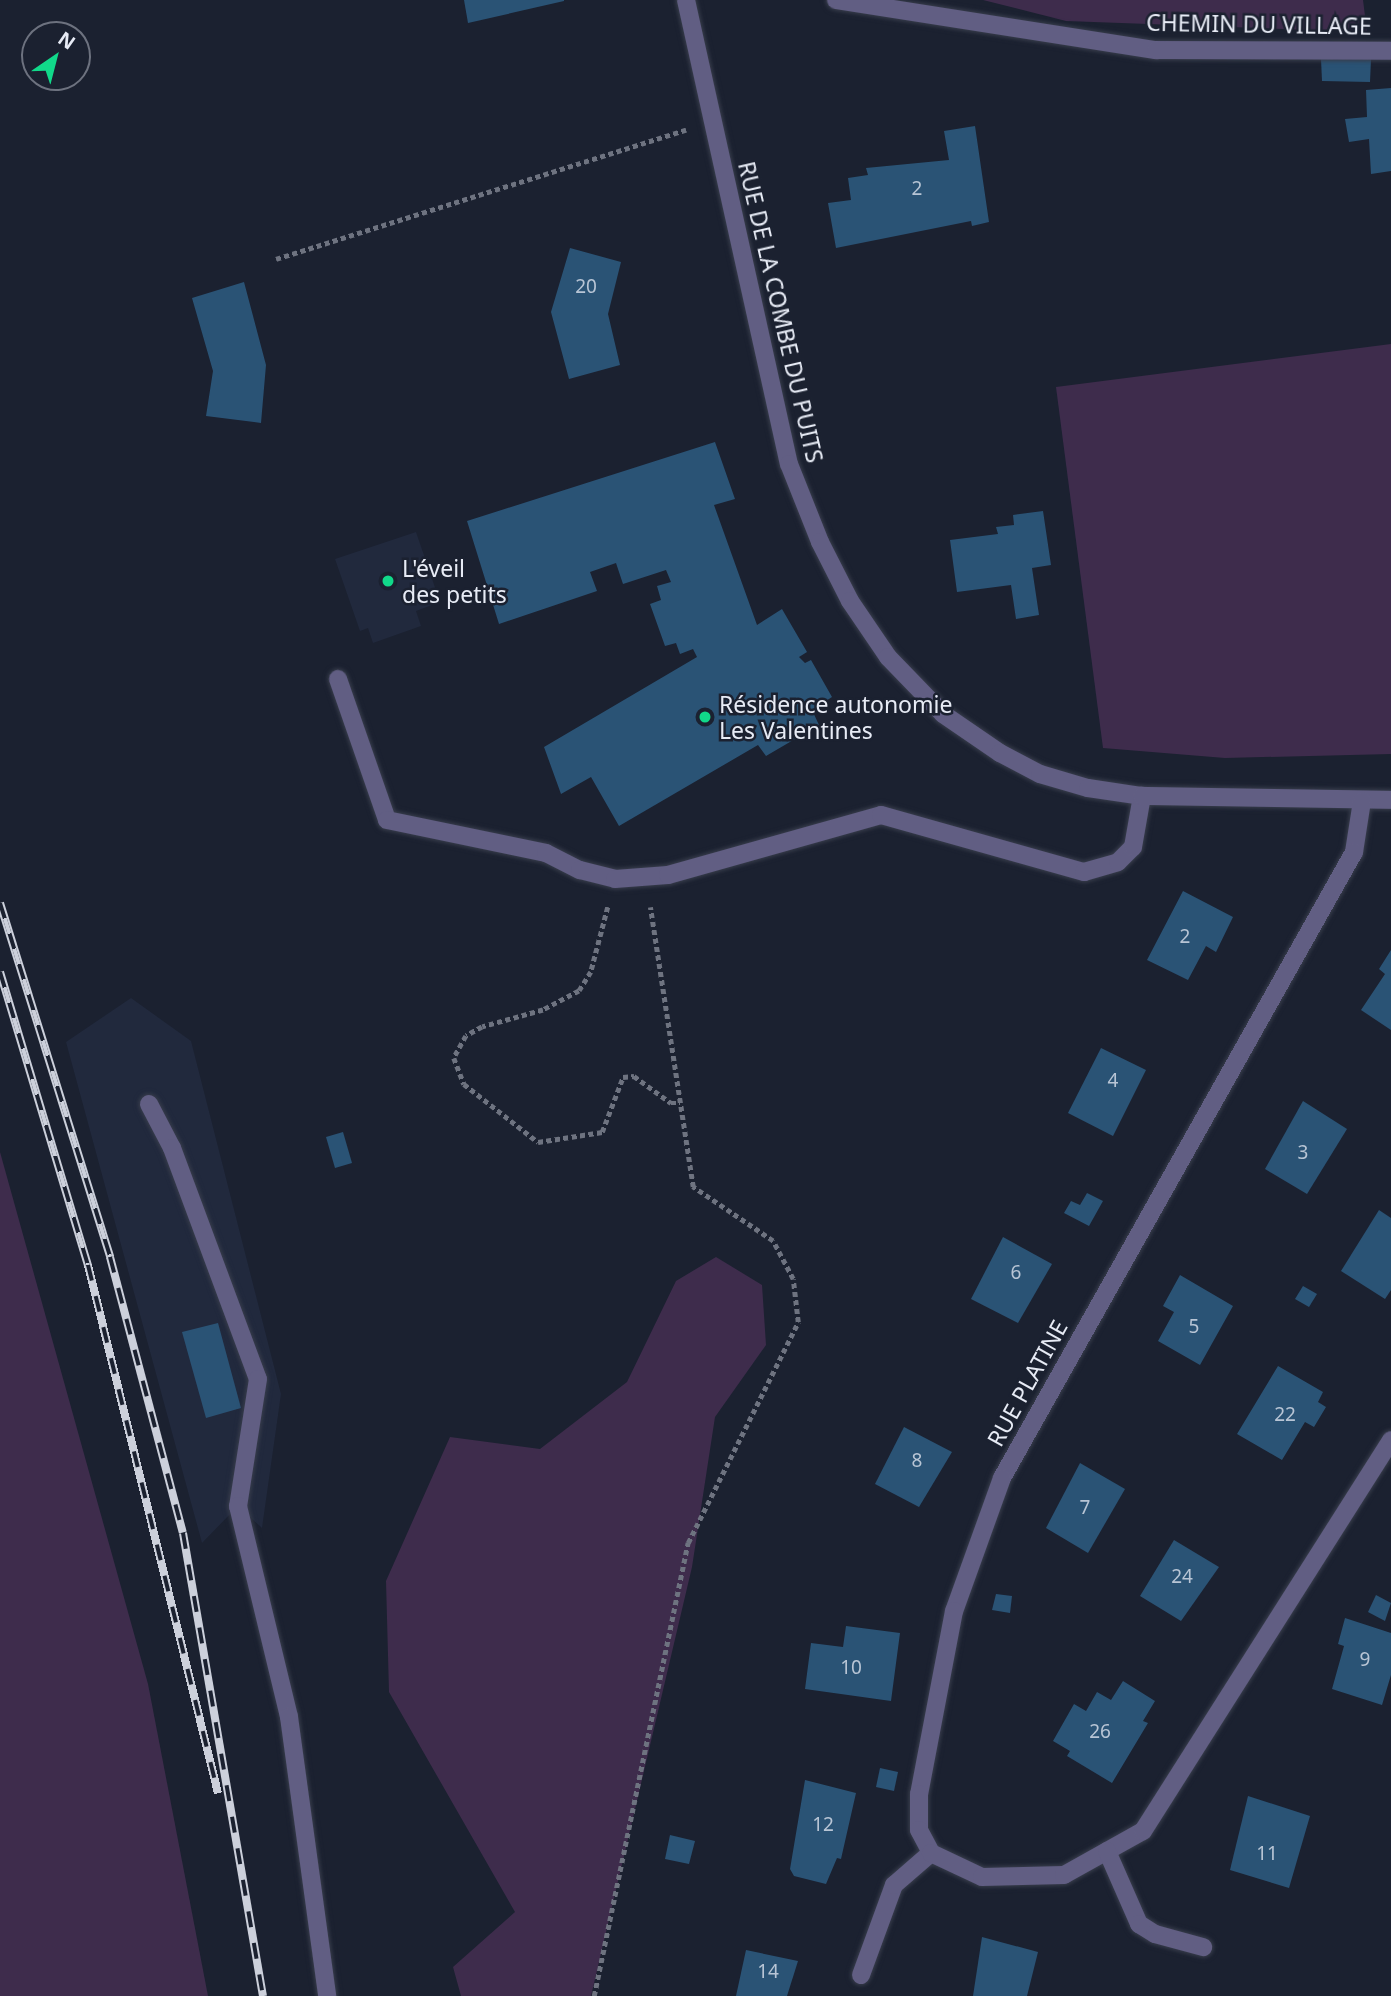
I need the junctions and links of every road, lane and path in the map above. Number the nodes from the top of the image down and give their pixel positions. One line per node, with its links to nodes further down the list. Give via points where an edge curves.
1 (686, 0): 4 (street, RUE DE LA COMBE DU PUITS)
2 (836, 0): 3 (street, CHEMIN DU VILLAGE, via 1156,50)
3 (1391, 51)
4 (712, 121): 5 (path); 7 (street, RUE DE LA COMBE DU PUITS, via 789,464 850,601 888,657 943,714 1000,753 1040,774)
5 (276, 259)
6 (338, 679): 11 (street, via 387,820 546,853 580,870)
7 (1142, 796): 9 (street, RUE DE LA COMBE DU PUITS); 10 (street, via 1133,847 1118,862 1084,872 881,816 668,875)
8 (1391, 800): 9 (street, RUE DE LA COMBE DU PUITS)
9 (1362, 802): 16 (street, RUE PLATINE, via 1354,852 1002,1478 954,1611 919,1794 919,1830)
10 (645, 877): 11 (street); 12 (path)
11 (615, 879): 12 (path, via 592,972 579,991 543,1010 482,1027 466,1036 454,1058 464,1084 495,1113 538,1142 602,1132 623,1077 634,1076 671,1103)
12 (680, 1103): 20 (path, via 693,1187 773,1241 793,1279 798,1322 688,1543)
13 (149, 1104): 19 (street, via 172,1148 258,1379 238,1506 289,1717)
14 (1391, 1440): 15 (street, via 1143,1831)
15 (1107, 1851): 16 (street, via 1065,1875 996,1877 982,1877); 17 (street, via 1139,1924 1155,1934)
16 (931, 1853): 18 (street, via 894,1885)
17 (1203, 1947)
18 (861, 1975)
19 (327, 1996)
20 (594, 1996)

